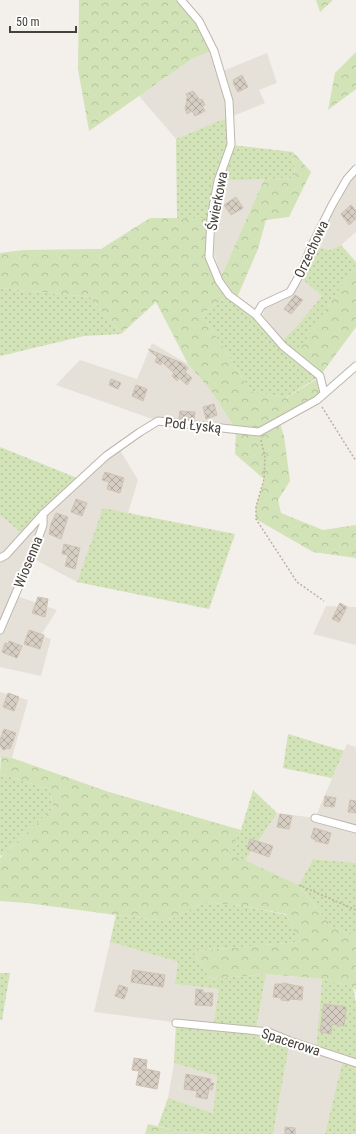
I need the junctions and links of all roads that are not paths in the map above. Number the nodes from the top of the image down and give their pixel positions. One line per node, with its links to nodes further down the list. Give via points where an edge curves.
1 (181, 0): 3 (street, Świerkowa, via 199,21 214,51 229,101 231,145 216,188 211,218 210,257 219,282 233,298)
2 (356, 169): 3 (street, Orzechowa, via 332,205 290,292 262,305)
3 (256, 315): 5 (street, Świerkowa, via 283,346 320,376)
4 (356, 366): 5 (street)
5 (324, 393): 6 (street, Pod Łyską, via 317,400 259,432 158,421 106,456)
6 (43, 514): 7 (street, Pod Łyską, via 6,555); 8 (street, Wiosenna, via 43,525 31,558)
7 (0, 558)
8 (0, 630)
9 (314, 818): 10 (street)
10 (356, 828)
11 (176, 1023): 12 (street, Spacerowa, via 268,1032)
12 (356, 1063)

